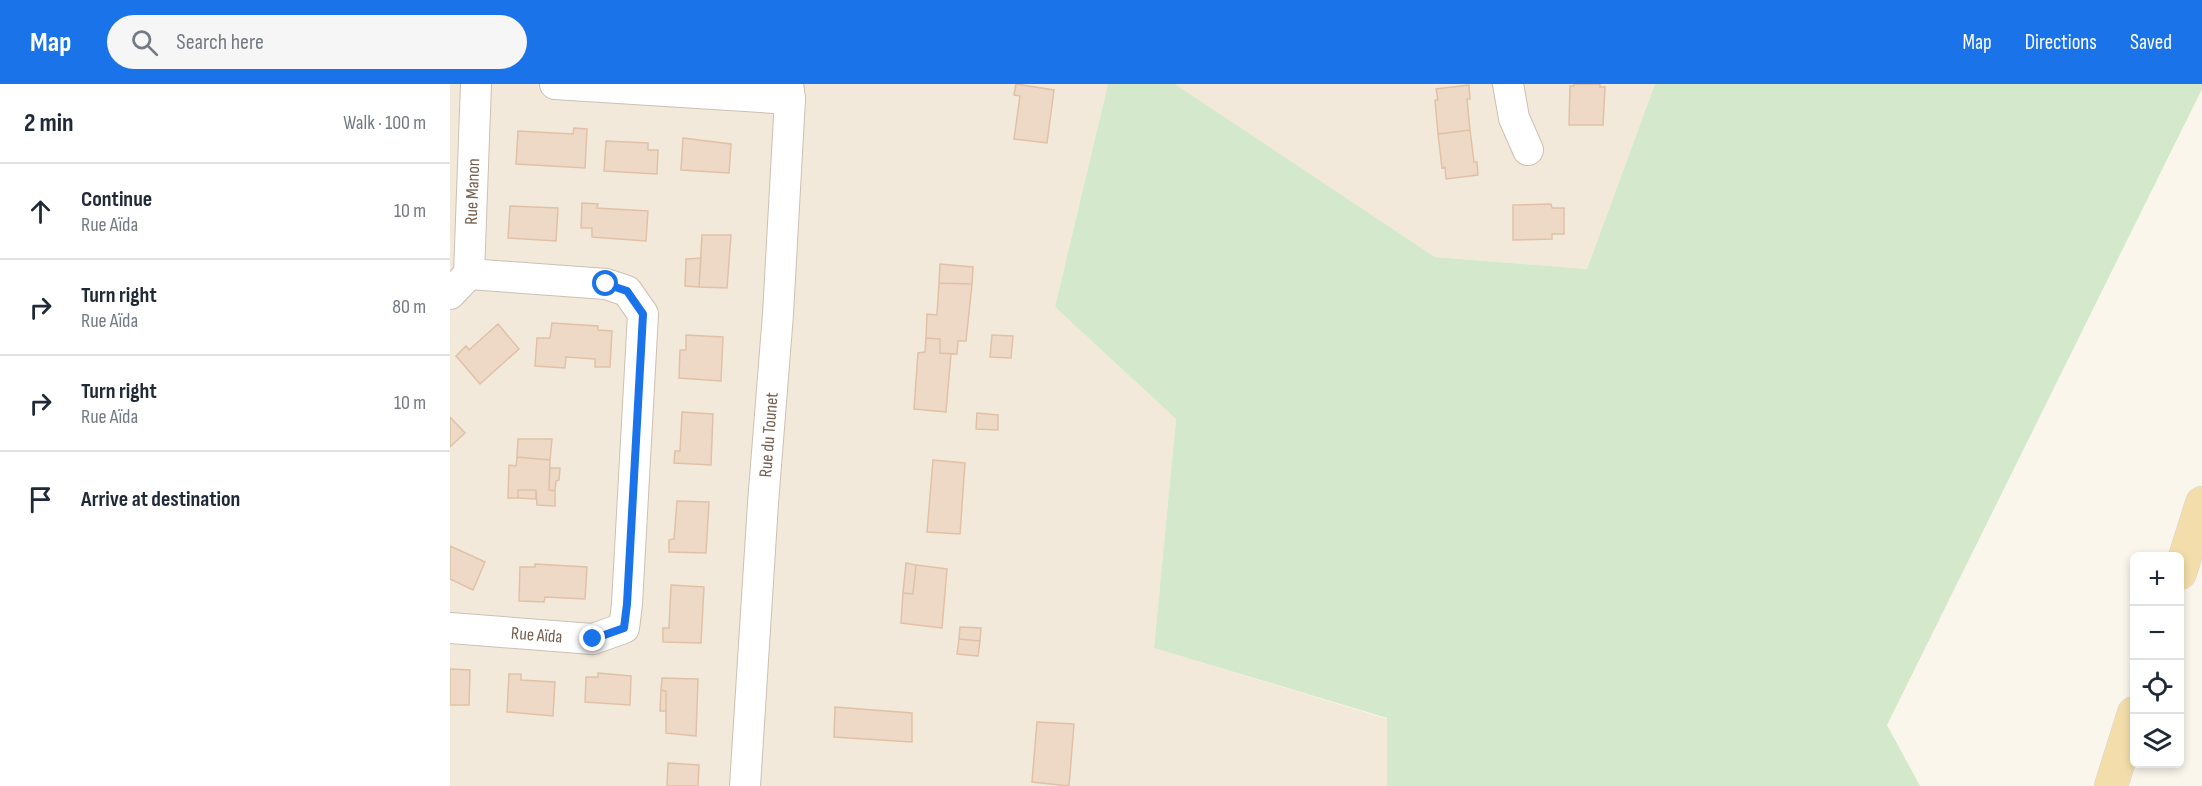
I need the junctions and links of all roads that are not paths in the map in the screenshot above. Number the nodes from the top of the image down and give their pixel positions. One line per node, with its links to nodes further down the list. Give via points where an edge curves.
1 (476, 84): 6 (street, Rue Manon)
2 (555, 84): 4 (street)
3 (1508, 84): 5 (street, via 1514,118)
4 (789, 92): 11 (street, Rue du Tounet, via 778,314)
5 (1528, 150)
6 (460, 284): 9 (street, Rue Aïda, via 606,284 627,291 643,314 624,628 593,639)
7 (2202, 503): 8 (main road)
8 (2184, 560)
9 (450, 627)
10 (2134, 714): 12 (main road)
11 (745, 786)
12 (2111, 786)

